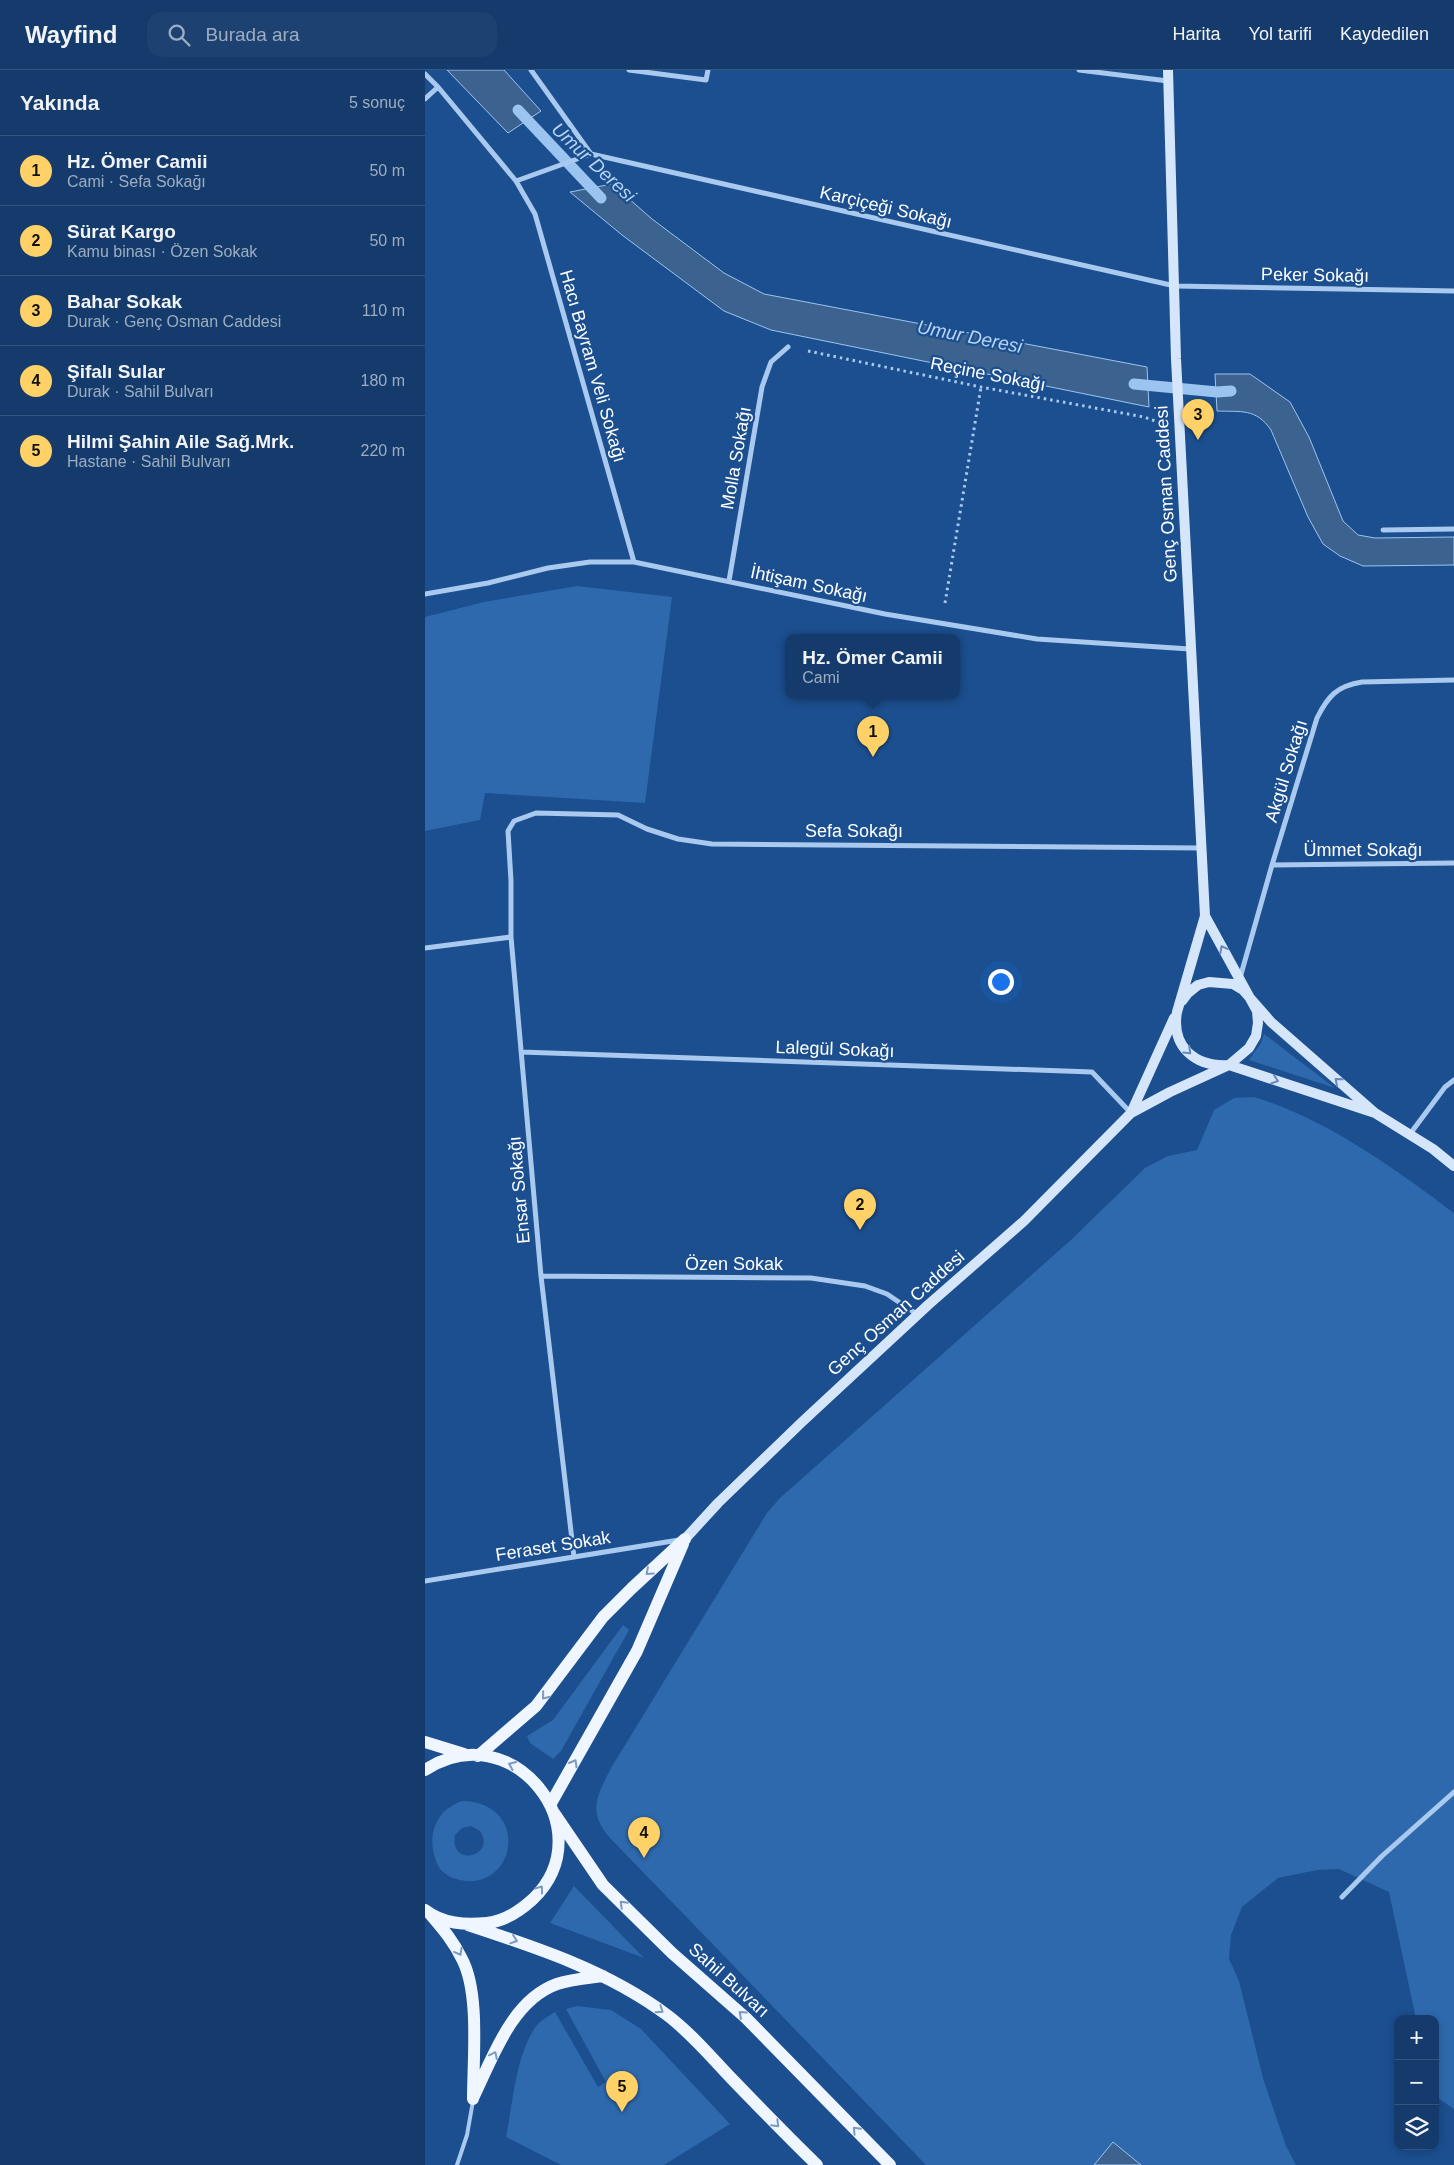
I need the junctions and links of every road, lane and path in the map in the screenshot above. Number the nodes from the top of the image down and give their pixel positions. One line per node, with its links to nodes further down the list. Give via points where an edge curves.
1 (531, 70): 9 (street)
2 (629, 70): 3 (street, via 706,80)
3 (708, 70)
4 (1079, 70): 6 (street)
5 (425, 74): 7 (street, Hacı Bayram Veli Sokağı)
6 (1168, 75): 11 (street, Genç Osman Caddesi)
7 (438, 87): 8 (street); 10 (street, Hacı Bayram Veli Sokağı)
8 (425, 99)
9 (591, 154): 10 (street); 11 (street, Karçiçeği Sokağı)
10 (516, 181): 18 (street, Hacı Bayram Veli Sokağı, via 535,214)
11 (1175, 286): 12 (street, Peker Sokağı); 15 (street, Genç Osman Caddesi)
12 (1454, 292)
13 (788, 347): 14 (path, Reçine Sokağı); 19 (street, Molla Sokağı, via 771,362 762,387)
14 (981, 387): 15 (path, Reçine Sokağı, via 1144,417); 21 (path)
15 (1181, 432): 22 (street, Genç Osman Caddesi)
16 (1454, 529): 17 (street)
17 (1383, 530)
18 (635, 562): 19 (street, İhtişam Sokağı); 20 (street, İhtişam Sokağı, via 590,562 556,567)
19 (729, 581): 21 (street, İhtişam Sokağı)
20 (425, 594)
21 (942, 624): 22 (street, İhtişam Sokağı, via 1037,639)
22 (1190, 649): 25 (street, Genç Osman Caddesi)
23 (1454, 680): 27 (street, Akgül Sokağı, via 1362,682 1347,685 1325,702 1317,718)
24 (515, 821): 25 (street, Sefa Sokağı, via 536,813 618,815 678,839 712,844); 29 (street, Ensar Sokağı, via 508,832)
25 (1201, 848): 28 (street, Genç Osman Caddesi)
26 (1454, 863): 27 (street, Ümmet Sokağı)
27 (1272, 865): 31 (street, Akgül Sokağı)
28 (1205, 916): 31 (street, Genç Osman Caddesi, one-way to 28); 33 (street, Genç Osman Caddesi)
29 (511, 937): 30 (street); 34 (street, Ensar Sokağı)
30 (425, 948)
31 (1240, 979): 32 (street, Genç Osman Caddesi)
32 (1251, 999): 33 (street, Genç Osman Caddesi, via 1233,984 1209,982 1188,993); 35 (street, Genç Osman Caddesi, via 1257,1010 1256,1036 1249,1048); 38 (street, one-way to 32, via 1271,1022)
33 (1177, 1012): 35 (street, Genç Osman Caddesi, one-way to 35, via 1177,1034 1192,1056 1213,1066); 37 (street, Genç Osman Caddesi)
34 (521, 1052): 37 (street, Lalegül Sokağı, via 1092,1072); 41 (street, Ensar Sokağı)
35 (1229, 1065): 37 (street, Genç Osman Caddesi); 38 (street, one-way to 38)
36 (1454, 1080): 39 (street, via 1445,1087)
37 (1131, 1113): 42 (street, Genç Osman Caddesi, via 1024,1221)
38 (1375, 1113): 39 (street)
39 (1410, 1134): 40 (street)
40 (1454, 1166)
41 (541, 1276): 42 (street, Özen Sokak, via 811,1278 865,1286 887,1294); 44 (street, Ensar Sokağı)
42 (918, 1315): 43 (street, Genç Osman Caddesi, via 757,1465)
43 (685, 1539): 44 (street, Feraset Sokak); 48 (main road, one-way to 48, via 603,1617 536,1706); 51 (main road, one-way to 43, via 637,1652)
44 (574, 1557): 45 (street, Feraset Sokak)
45 (425, 1581)
46 (425, 1742): 47 (main road)
47 (464, 1754): 48 (main road); 49 (main road)
48 (479, 1756): 51 (main road, one-way to 48, via 541,1788 520,1768 493,1756)
49 (425, 1770)
50 (1454, 1792): 52 (street, via 1382,1856)
51 (552, 1809): 54 (main road, one-way to 51, via 495,1922 520,1911 540,1892 553,1868 558,1841); 59 (main road, Sahil Bulvarı, one-way to 51, via 746,2018 672,1953 603,1885)
52 (1342, 1897)
53 (427, 1912): 54 (main road, via 448,1922); 56 (main road, one-way to 56, via 453,1941 470,1979)
54 (468, 1924): 55 (main road, one-way to 55, via 558,1955)
55 (603, 1976): 56 (main road, one-way to 55, via 506,2032 521,2010 556,1985); 58 (main road, one-way to 58, via 669,2016)
56 (473, 2099): 57 (lane, via 467,2135)
57 (457, 2165)
58 (817, 2165)
59 (890, 2165)

